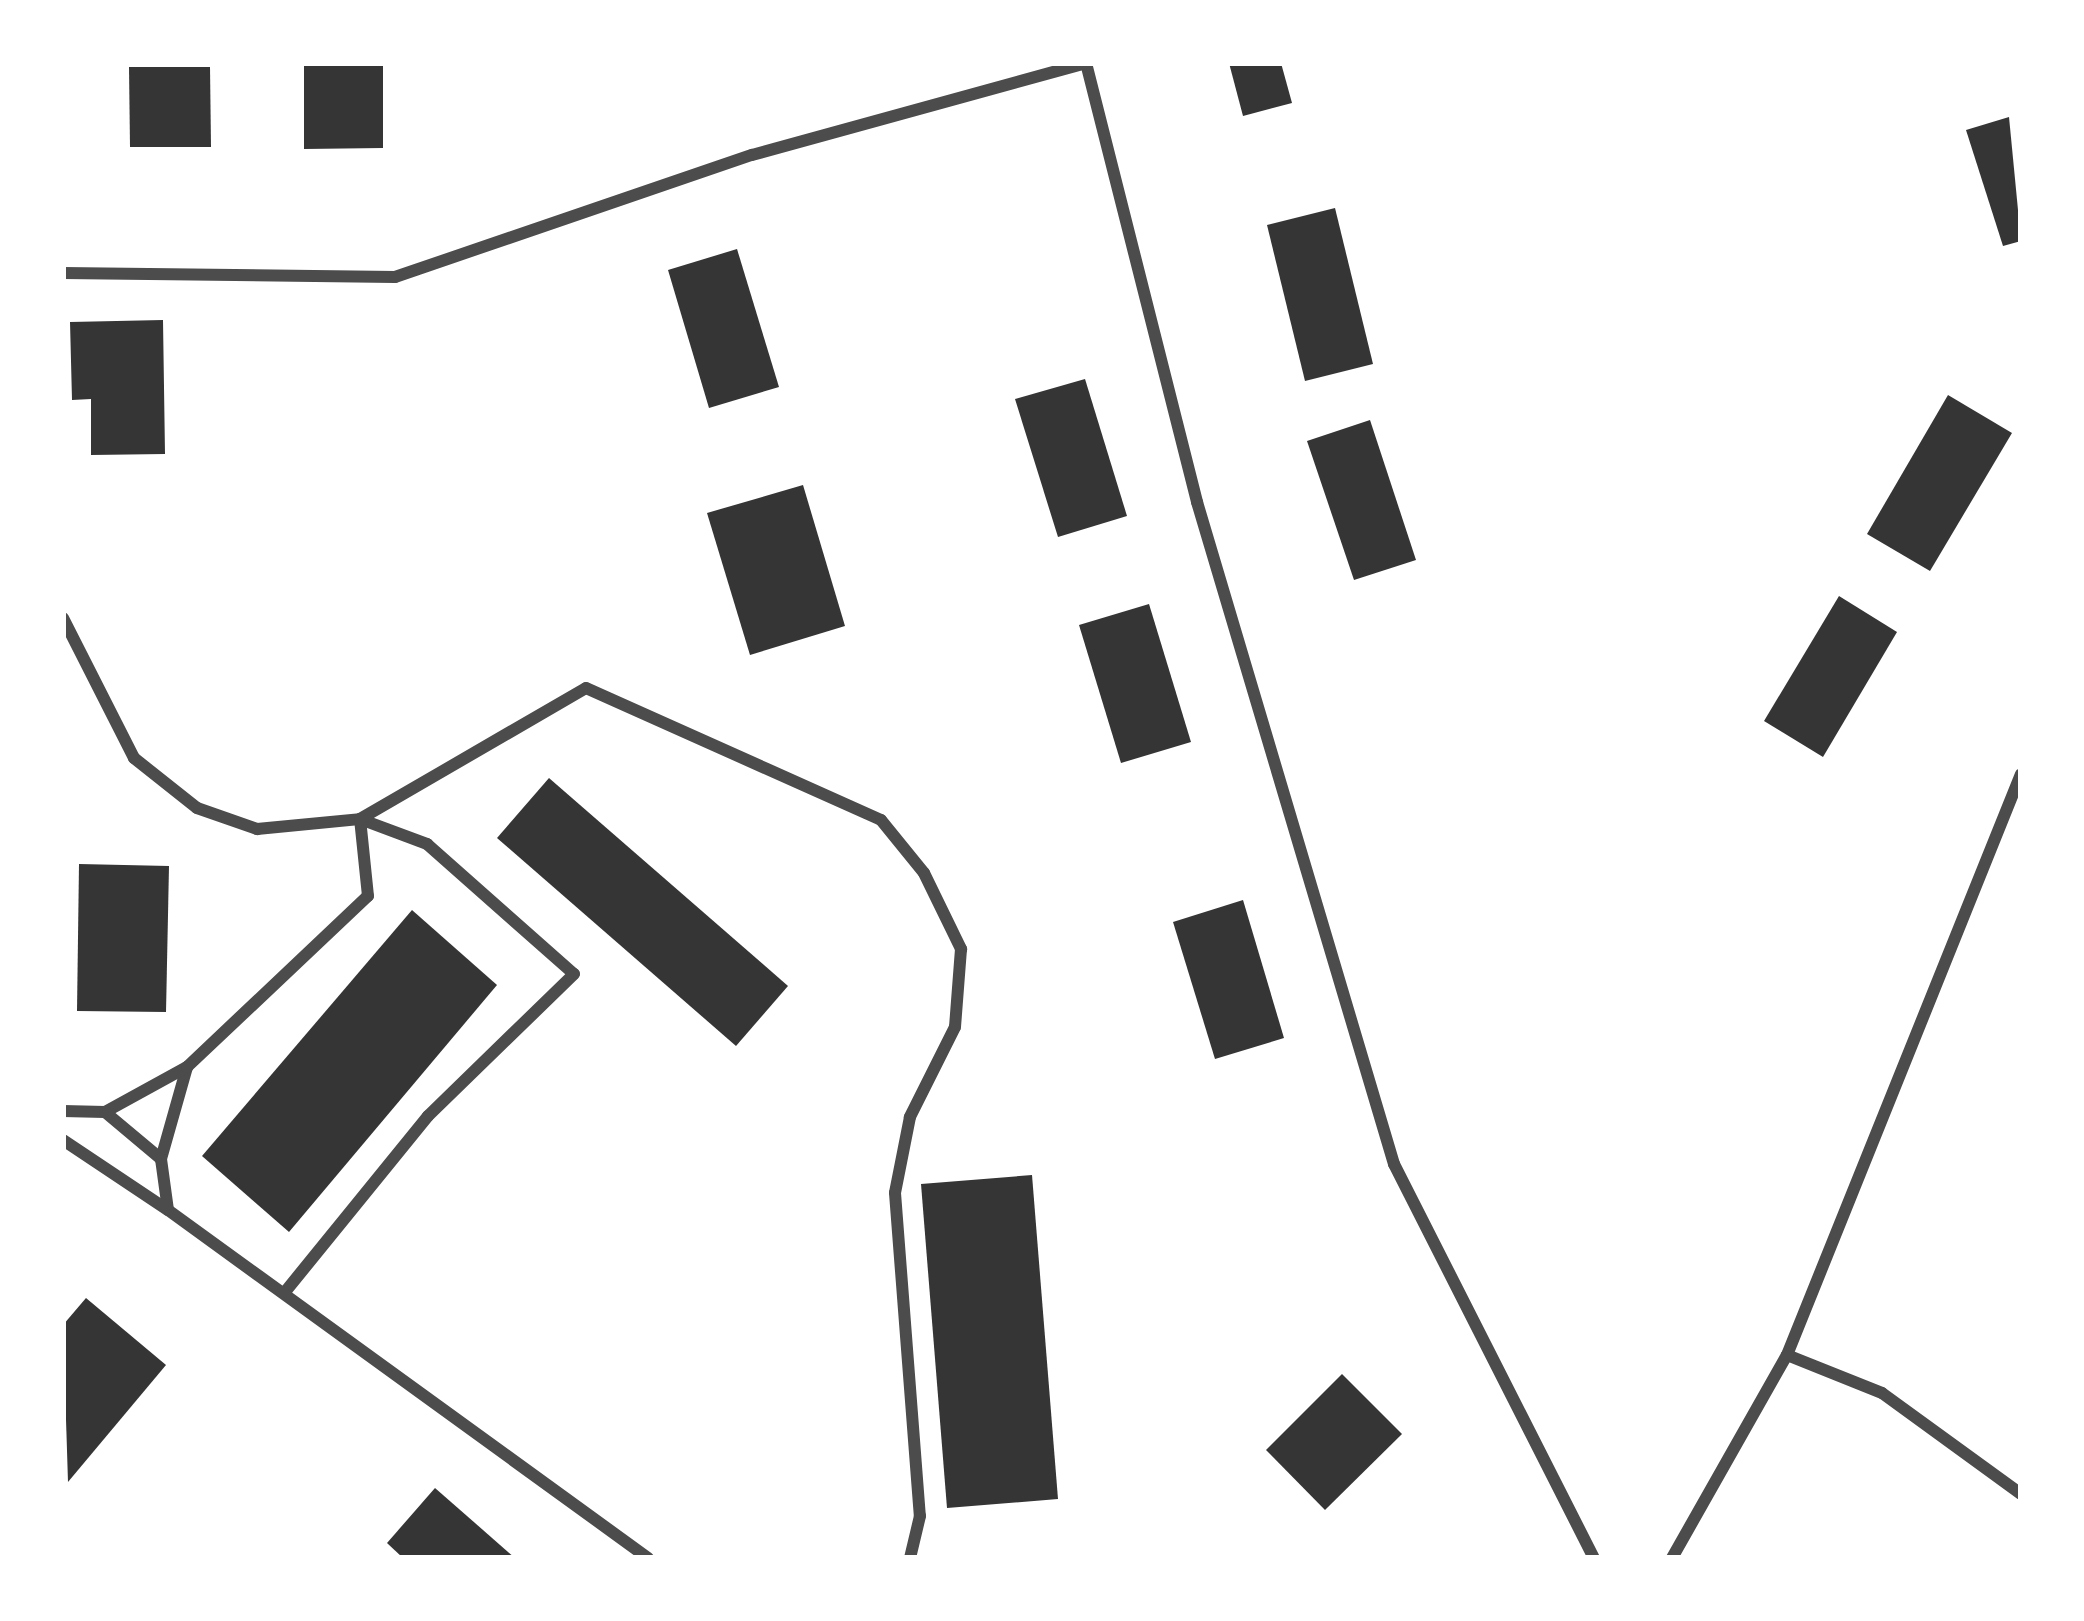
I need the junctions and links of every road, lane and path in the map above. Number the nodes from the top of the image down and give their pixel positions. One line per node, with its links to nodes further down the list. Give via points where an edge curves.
1 (1086, 63): 2 (street, via 752,155 395,277); 17 (street, via 1197,502 1394,1164)
2 (63, 273)
3 (63, 618): 5 (street, via 134,758 197,808 257,829)
4 (2021, 774): 13 (street)
5 (360, 819): 6 (street, via 368,896); 12 (street, via 428,844 574,974 428,1116); 16 (street, via 586,688 880,820 924,873 961,950 956,1027 910,1117 895,1193 920,1516)
6 (187, 1067): 8 (street); 10 (street)
7 (63, 1111): 8 (street)
8 (105, 1112): 10 (street)
9 (63, 1140): 11 (street)
10 (161, 1159): 11 (street)
11 (168, 1210): 12 (street)
12 (284, 1293): 15 (street, via 365,1364)
13 (1787, 1355): 14 (street, via 1882,1394); 18 (street)
14 (2021, 1494)
15 (648, 1558)
16 (910, 1558)
17 (1594, 1558)
18 (1672, 1558)

